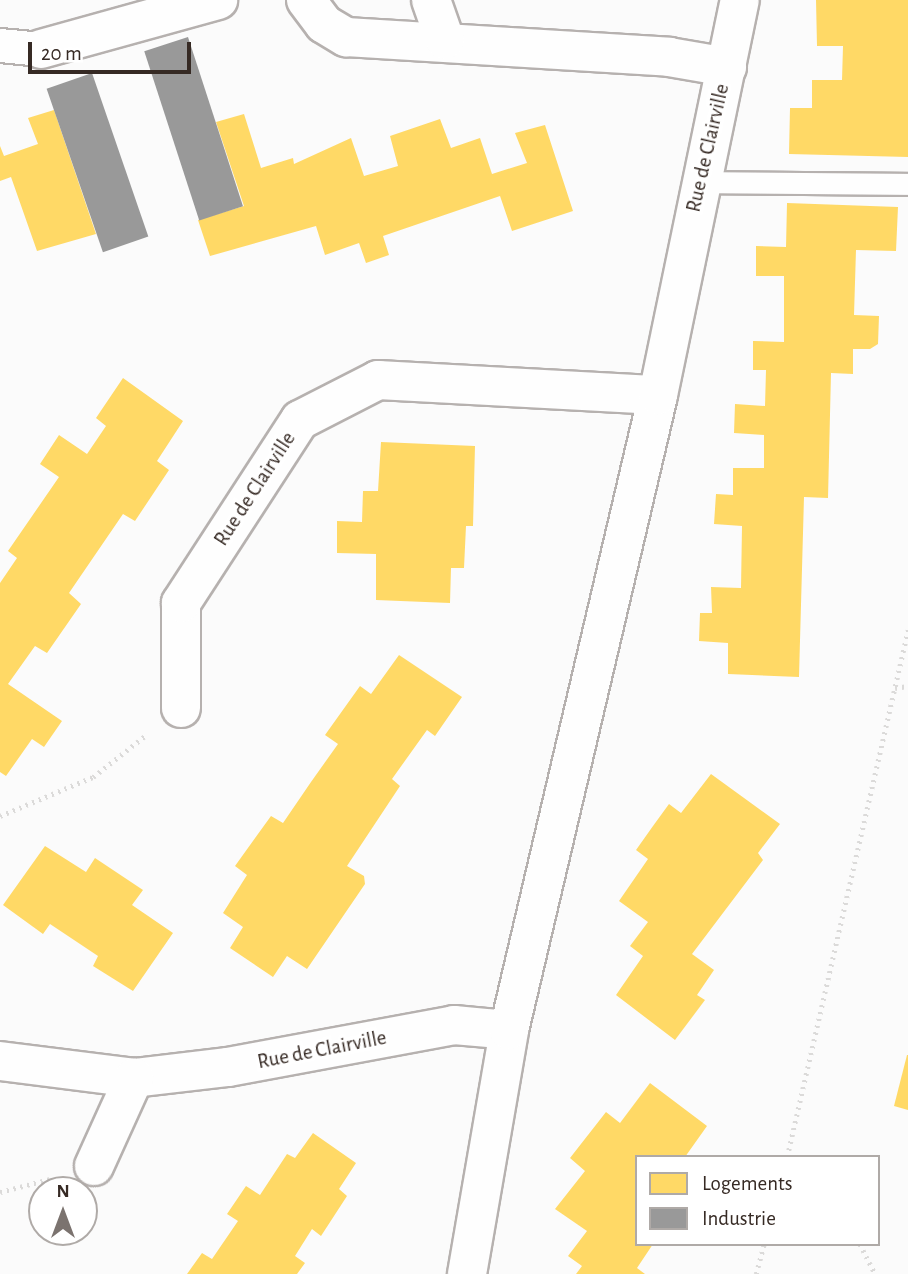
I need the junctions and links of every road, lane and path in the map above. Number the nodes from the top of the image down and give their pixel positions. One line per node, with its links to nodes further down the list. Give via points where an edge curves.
1 (218, 0): 7 (street)
2 (306, 0): 5 (street, Rue de Clairville, via 324,24 346,37)
3 (431, 0): 5 (street)
4 (740, 0): 8 (street, Rue de Clairville)
5 (445, 40): 8 (street, Rue de Clairville, via 669,57)
6 (0, 45): 7 (street)
7 (41, 49)
8 (727, 67): 9 (street, Rue de Clairville)
9 (699, 182): 10 (lane); 11 (street, Rue de Clairville)
10 (908, 184)
11 (658, 395): 15 (street, Rue de Clairville, via 378,380 300,420 181,603); 17 (street, Rue de Clairville)
12 (908, 630): 14 (path)
13 (908, 686): 14 (path)
14 (895, 688): 20 (path)
15 (181, 708): 16 (path, via 93,777)
16 (0, 816)
17 (509, 1030): 19 (street, Rue de Clairville, via 454,1025 228,1067); 24 (street, Rue de Clairville)
18 (0, 1061): 19 (street, Rue de Clairville)
19 (134, 1078): 21 (street)
20 (787, 1155)
21 (94, 1166)
22 (763, 1246): 25 (path)
23 (861, 1246): 26 (path)
24 (467, 1274)
25 (756, 1274)
26 (875, 1274)

